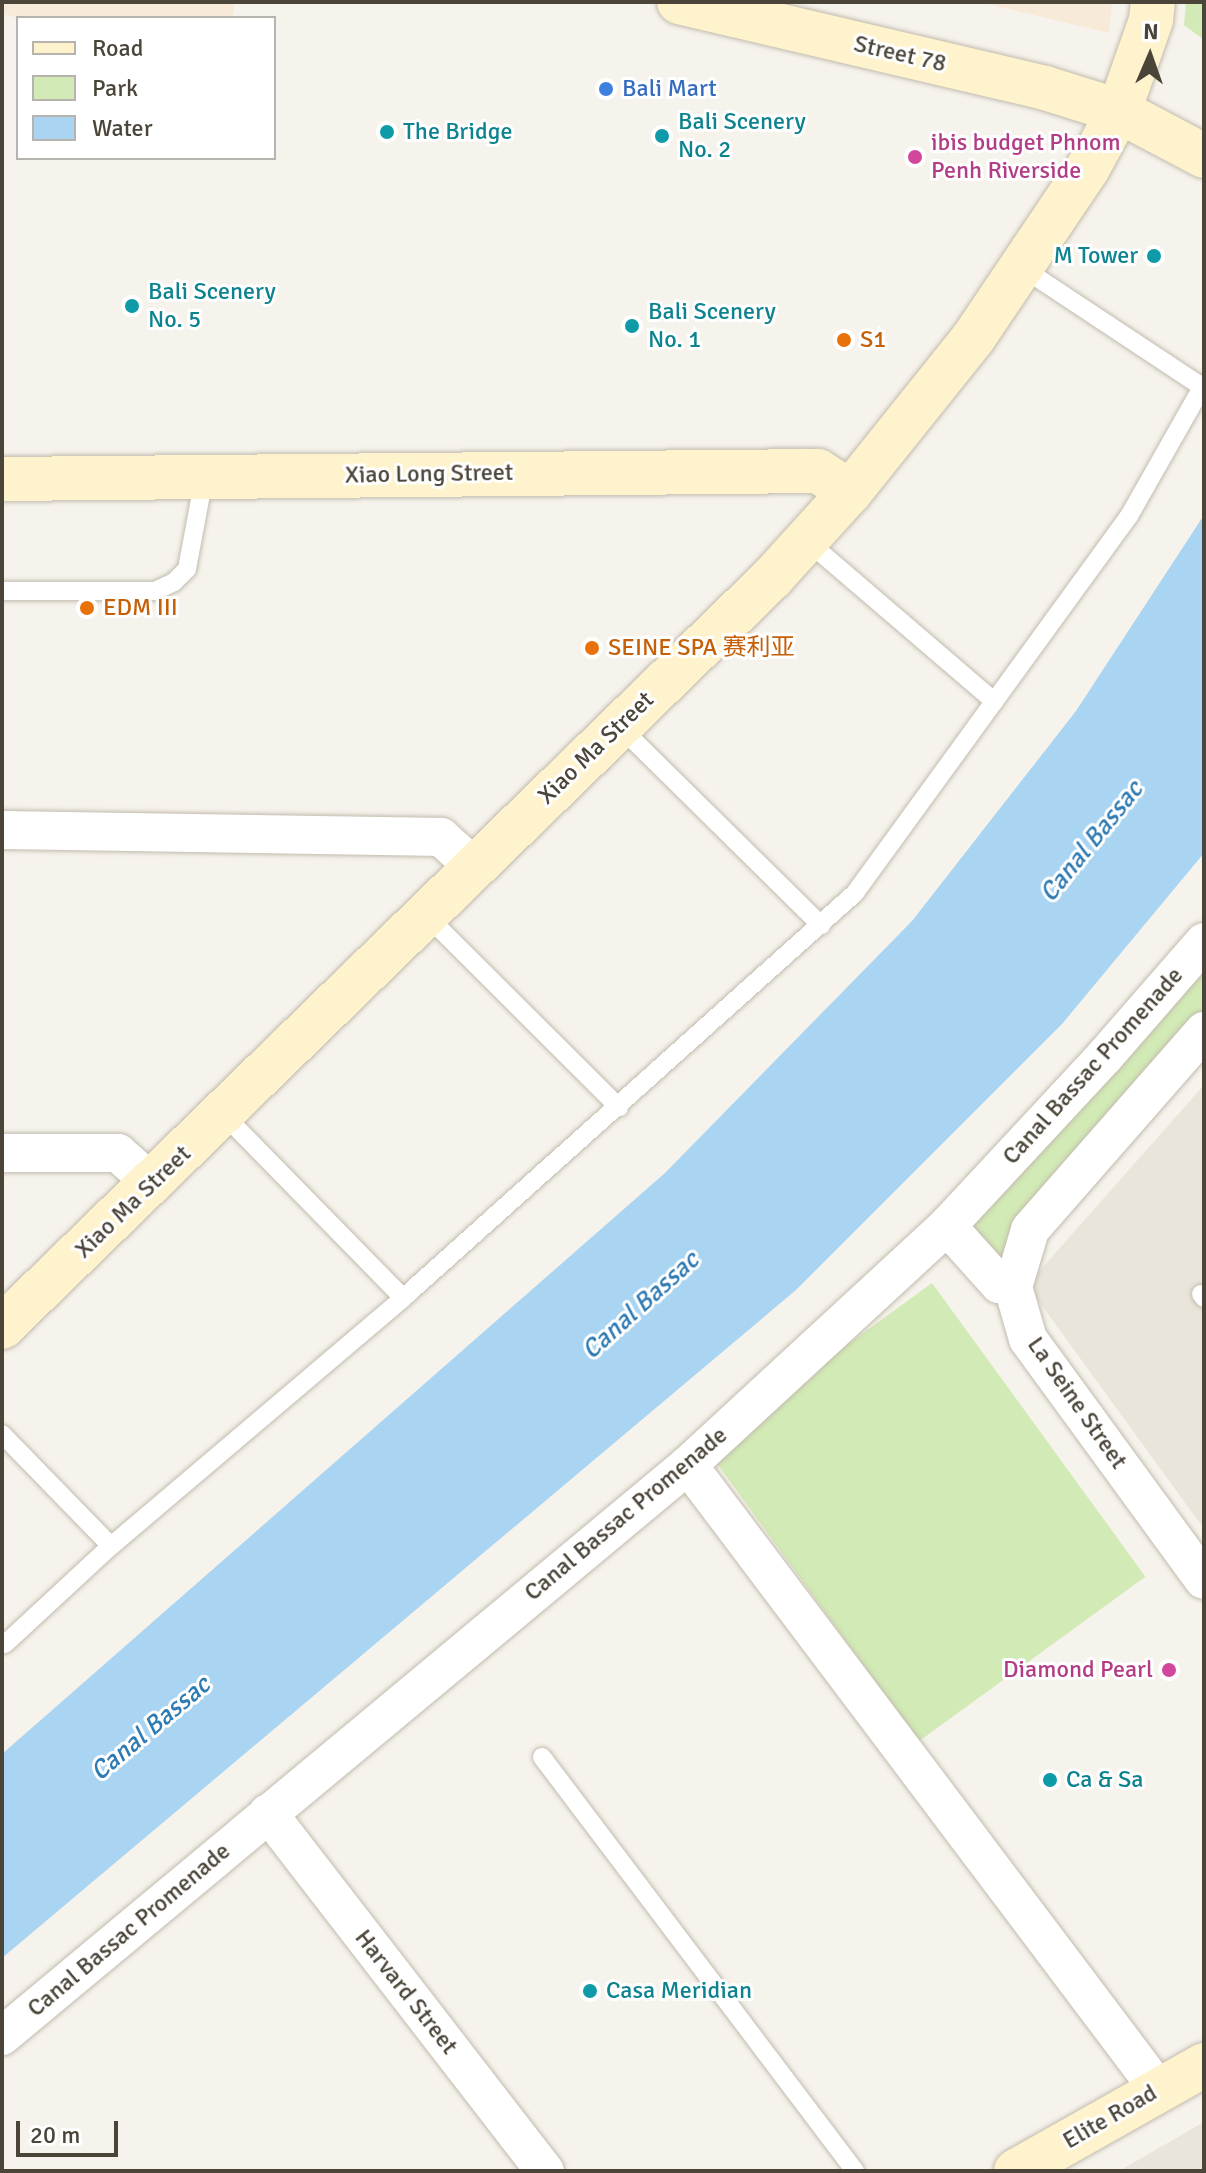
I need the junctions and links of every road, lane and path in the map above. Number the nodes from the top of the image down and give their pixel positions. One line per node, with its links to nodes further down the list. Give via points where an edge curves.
1 (679, 2): 3 (main road, Street 78)
2 (1153, 2): 4 (main road, Xiao Ma Street)
3 (778, 14): 4 (main road, Street 78)
4 (1119, 111): 5 (main road); 6 (main road); 7 (main road, Xiao Ma Street, via 1088,168)
5 (1204, 119)
6 (1204, 156)
7 (1021, 267): 8 (lane); 11 (main road, Xiao Ma Street, via 974,337)
8 (1203, 386): 14 (lane, via 1129,516)
9 (204, 477): 10 (main road, Xiao Long Street); 11 (main road, Xiao Long Street, via 818,471); 13 (lane, via 187,569 174,582 155,591)
10 (2, 479)
11 (850, 492): 12 (main road, Xiao Ma Street)
12 (806, 540): 14 (lane); 15 (main road, Xiao Ma Street)
13 (2, 591)
14 (994, 701): 19 (lane, via 855,893)
15 (619, 726): 17 (main road, Xiao Ma Street); 19 (lane)
16 (2, 830): 17 (street, via 441,837)
17 (473, 866): 18 (main road, Xiao Ma Street)
18 (425, 914): 22 (lane); 23 (main road, Xiao Ma Street)
19 (821, 925): 22 (lane)
20 (1204, 942): 26 (street, Canal Bassac Promenade)
21 (1204, 1031): 27 (street, via 1030,1230)
22 (619, 1107): 28 (lane)
23 (223, 1114): 25 (main road, Xiao Ma Street); 28 (lane)
24 (2, 1153): 25 (street, via 118,1153)
25 (153, 1184): 29 (main road, Xiao Ma Street)
26 (947, 1226): 27 (street, via 999,1284); 31 (street, Canal Bassac Promenade)
27 (1013, 1287): 33 (street, La Seine Street, via 1028,1339)
28 (403, 1298): 32 (lane)
29 (2, 1327)
30 (2, 1434): 32 (lane)
31 (688, 1465): 36 (street, Canal Bassac Promenade); 39 (street)
32 (111, 1546): 34 (lane)
33 (1204, 1580)
34 (5, 1644)
35 (542, 1757): 41 (lane)
36 (268, 1813): 37 (street, Canal Bassac Promenade); 40 (street, Harvard Street)
37 (2, 2036)
38 (1204, 2065): 39 (main road, Elite Road)
39 (1158, 2089): 42 (main road, Elite Road)
40 (545, 2171)
41 (855, 2171)
42 (1016, 2171)

